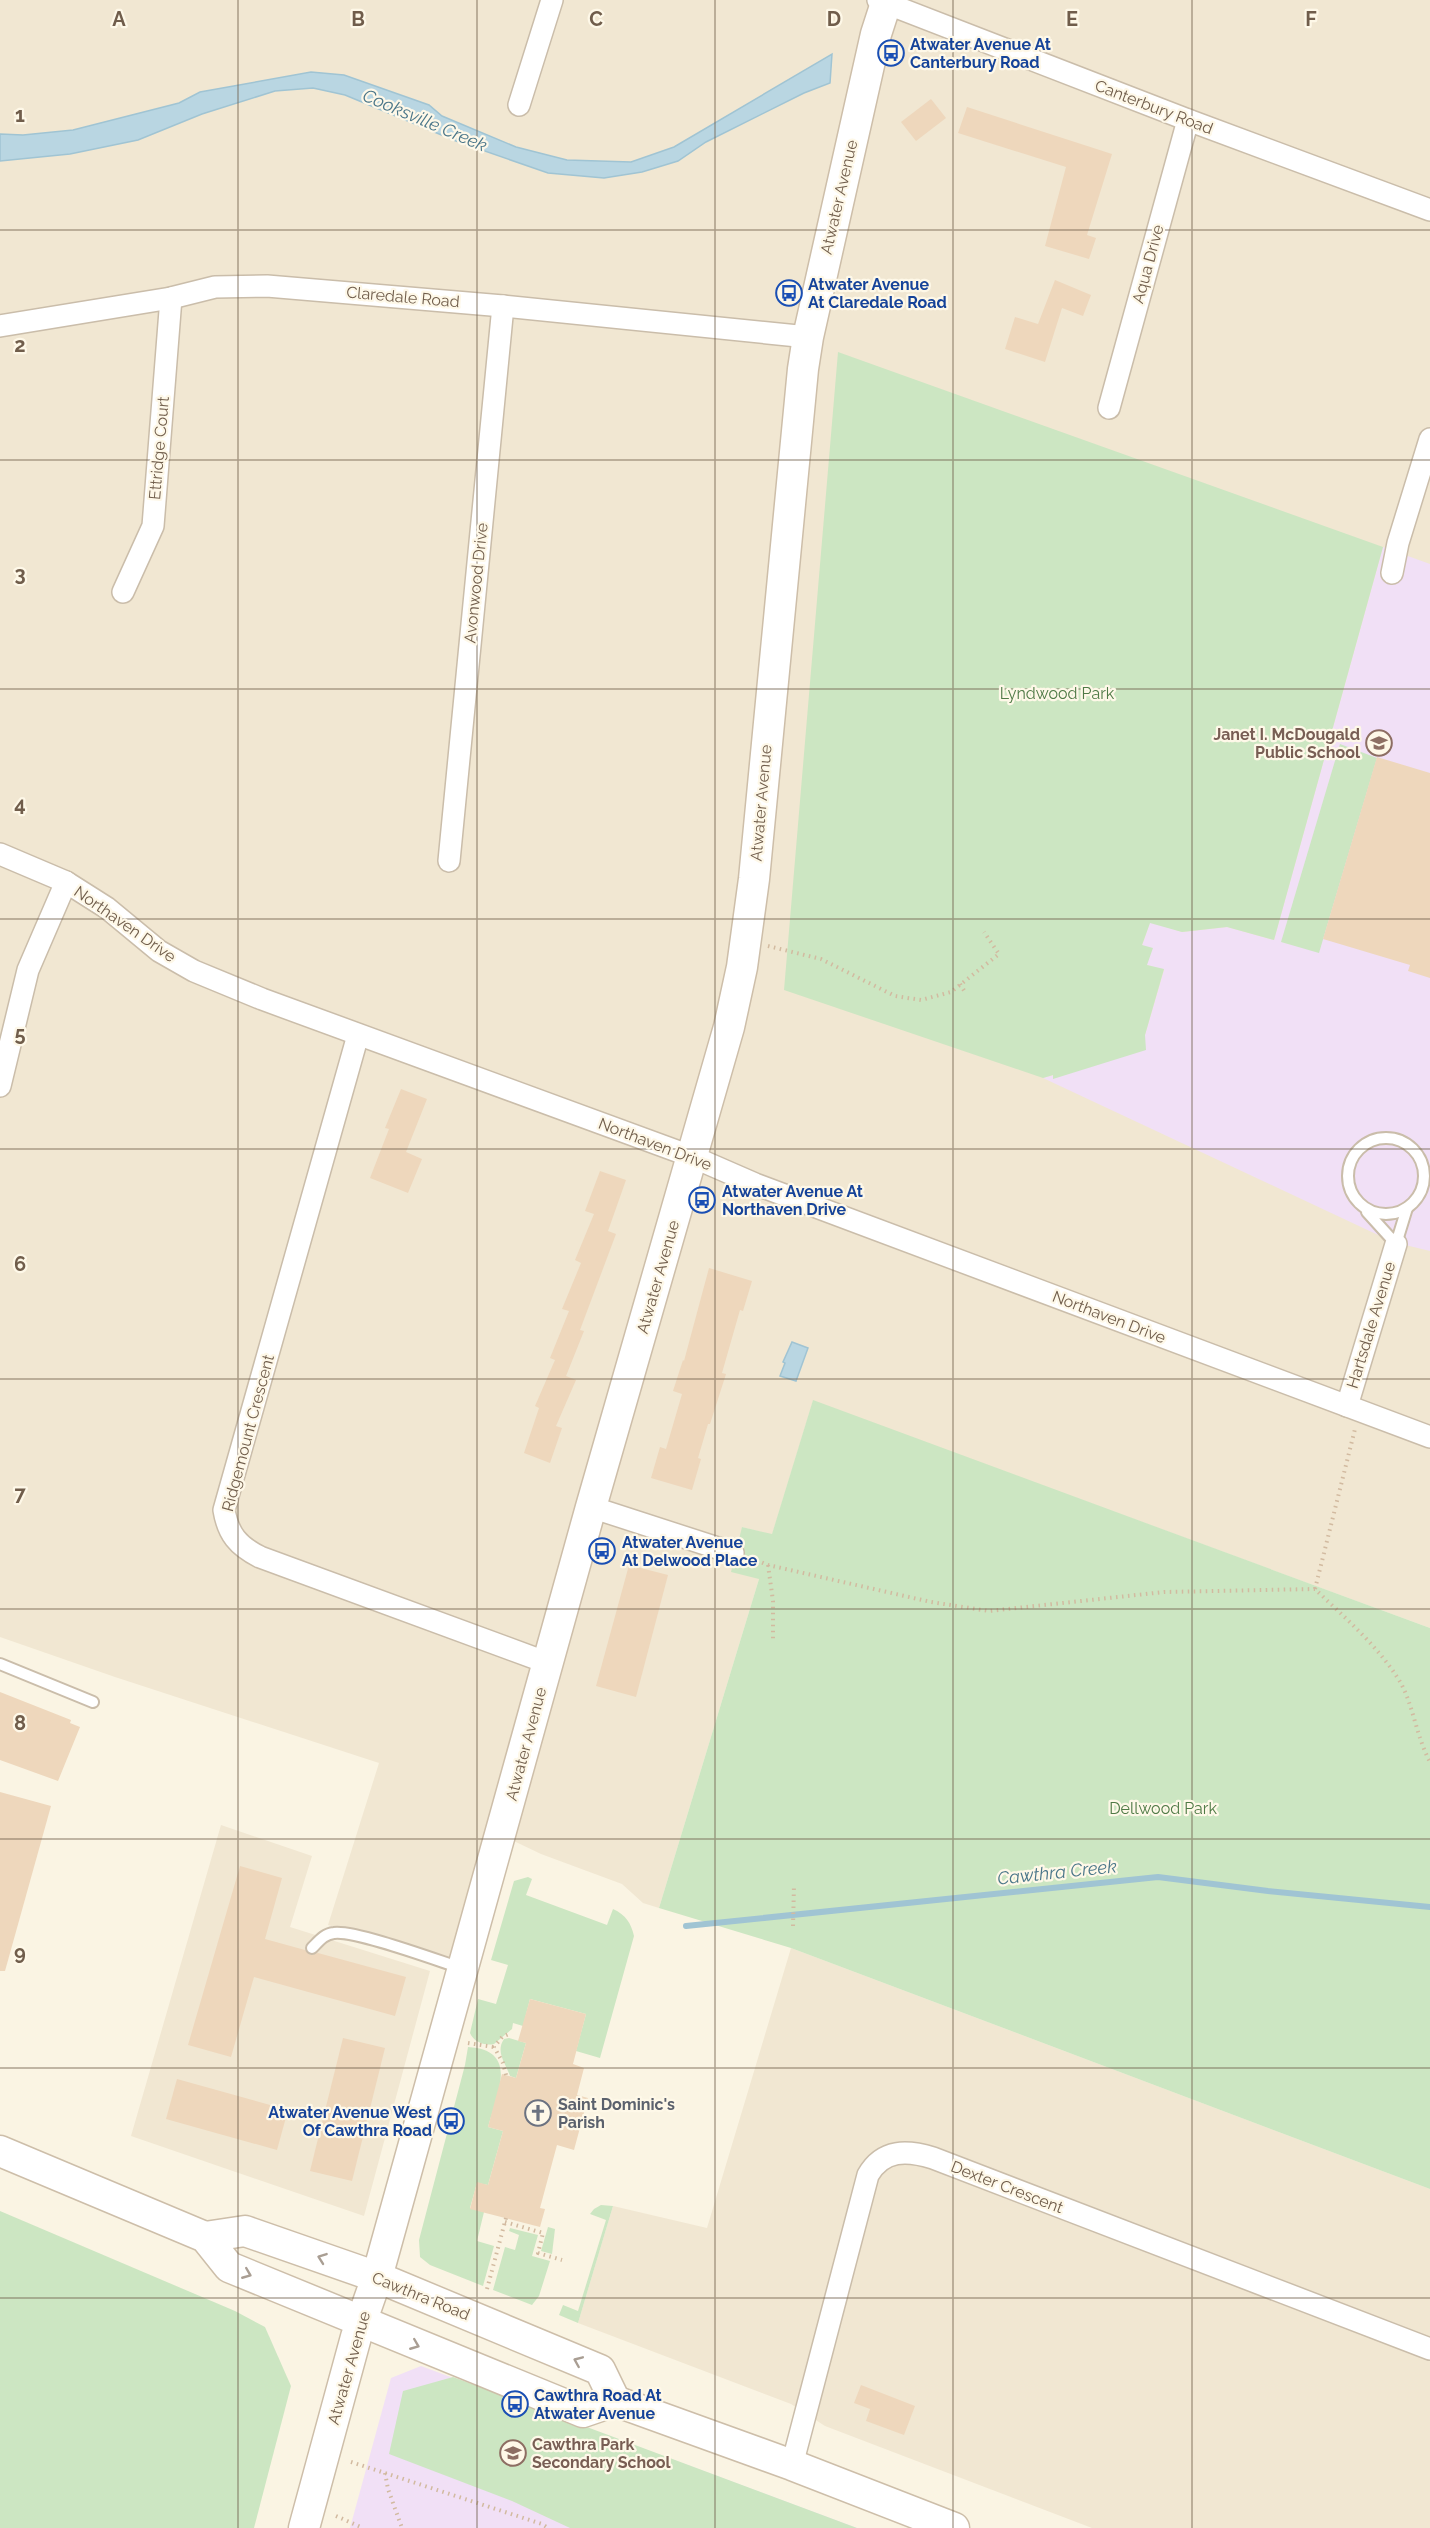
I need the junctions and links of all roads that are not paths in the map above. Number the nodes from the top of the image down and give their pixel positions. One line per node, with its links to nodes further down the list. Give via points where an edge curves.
1 (552, 0): 3 (street)
2 (884, 1): 4 (street, Canterbury Road); 9 (street, Atwater Avenue)
3 (519, 105)
4 (1188, 120): 5 (street, Canterbury Road); 10 (street, Aqua Drive)
5 (1430, 210)
6 (171, 298): 7 (street, Claredale Road, via 215,287 267,286); 8 (street, Claredale Road); 13 (street, Ettridge Court, via 153,526)
7 (503, 306): 9 (street, Claredale Road); 15 (street, Avonwood Drive)
8 (0, 326)
9 (808, 337): 19 (street, Atwater Avenue, via 746,940 729,1027)
10 (1109, 408)
11 (1430, 439): 12 (street)
12 (1392, 573)
13 (123, 592)
14 (0, 854): 16 (street, Northaven Drive)
15 (449, 861)
16 (66, 882): 17 (street, Northaven Drive, via 107,908 159,951 194,971); 18 (street, via 28,970)
17 (358, 1035): 19 (street, Northaven Drive); 27 (street, Ridgemount Crescent, via 224,1510 227,1526 244,1549 260,1557)
18 (0, 1086)
19 (693, 1157): 23 (street, Northaven Drive, via 755,1184); 25 (street, Atwater Avenue)
20 (1358, 1203): 21 (lane, via 1382,1215); 21 (lane, via 1350,1192 1350,1161 1368,1142 1383,1137 1408,1145 1418,1154 1423,1167 1421,1193); 22 (lane)
21 (1407, 1208): 22 (lane)
22 (1396, 1244): 23 (street, Hartsdale Avenue)
23 (1354, 1409): 24 (street, Northaven Drive)
24 (1430, 1437)
25 (591, 1507): 26 (street); 27 (street, Atwater Avenue)
26 (733, 1553)
27 (548, 1663): 31 (street, Atwater Avenue)
28 (0, 1664): 29 (lane)
29 (93, 1702)
30 (312, 1948): 31 (lane, via 325,1935 336,1932)
31 (464, 1969): 34 (street, Atwater Avenue)
32 (0, 2151): 33 (street)
33 (205, 2237): 34 (street, Cawthra Road, one-way to 33, via 245,2231); 35 (street, one-way to 35, via 229,2267)
34 (377, 2277): 35 (street, Atwater Avenue); 37 (street, Cawthra Road, one-way to 34, via 600,2370)
35 (362, 2320): 37 (street, one-way to 37, via 583,2412); 39 (street, Atwater Avenue)
36 (1430, 2349): 38 (street, Dexter Crescent, via 933,2158 896,2152 874,2164 868,2175)
37 (615, 2401): 38 (street)
38 (792, 2465): 40 (street)
39 (304, 2528)
40 (954, 2528)

